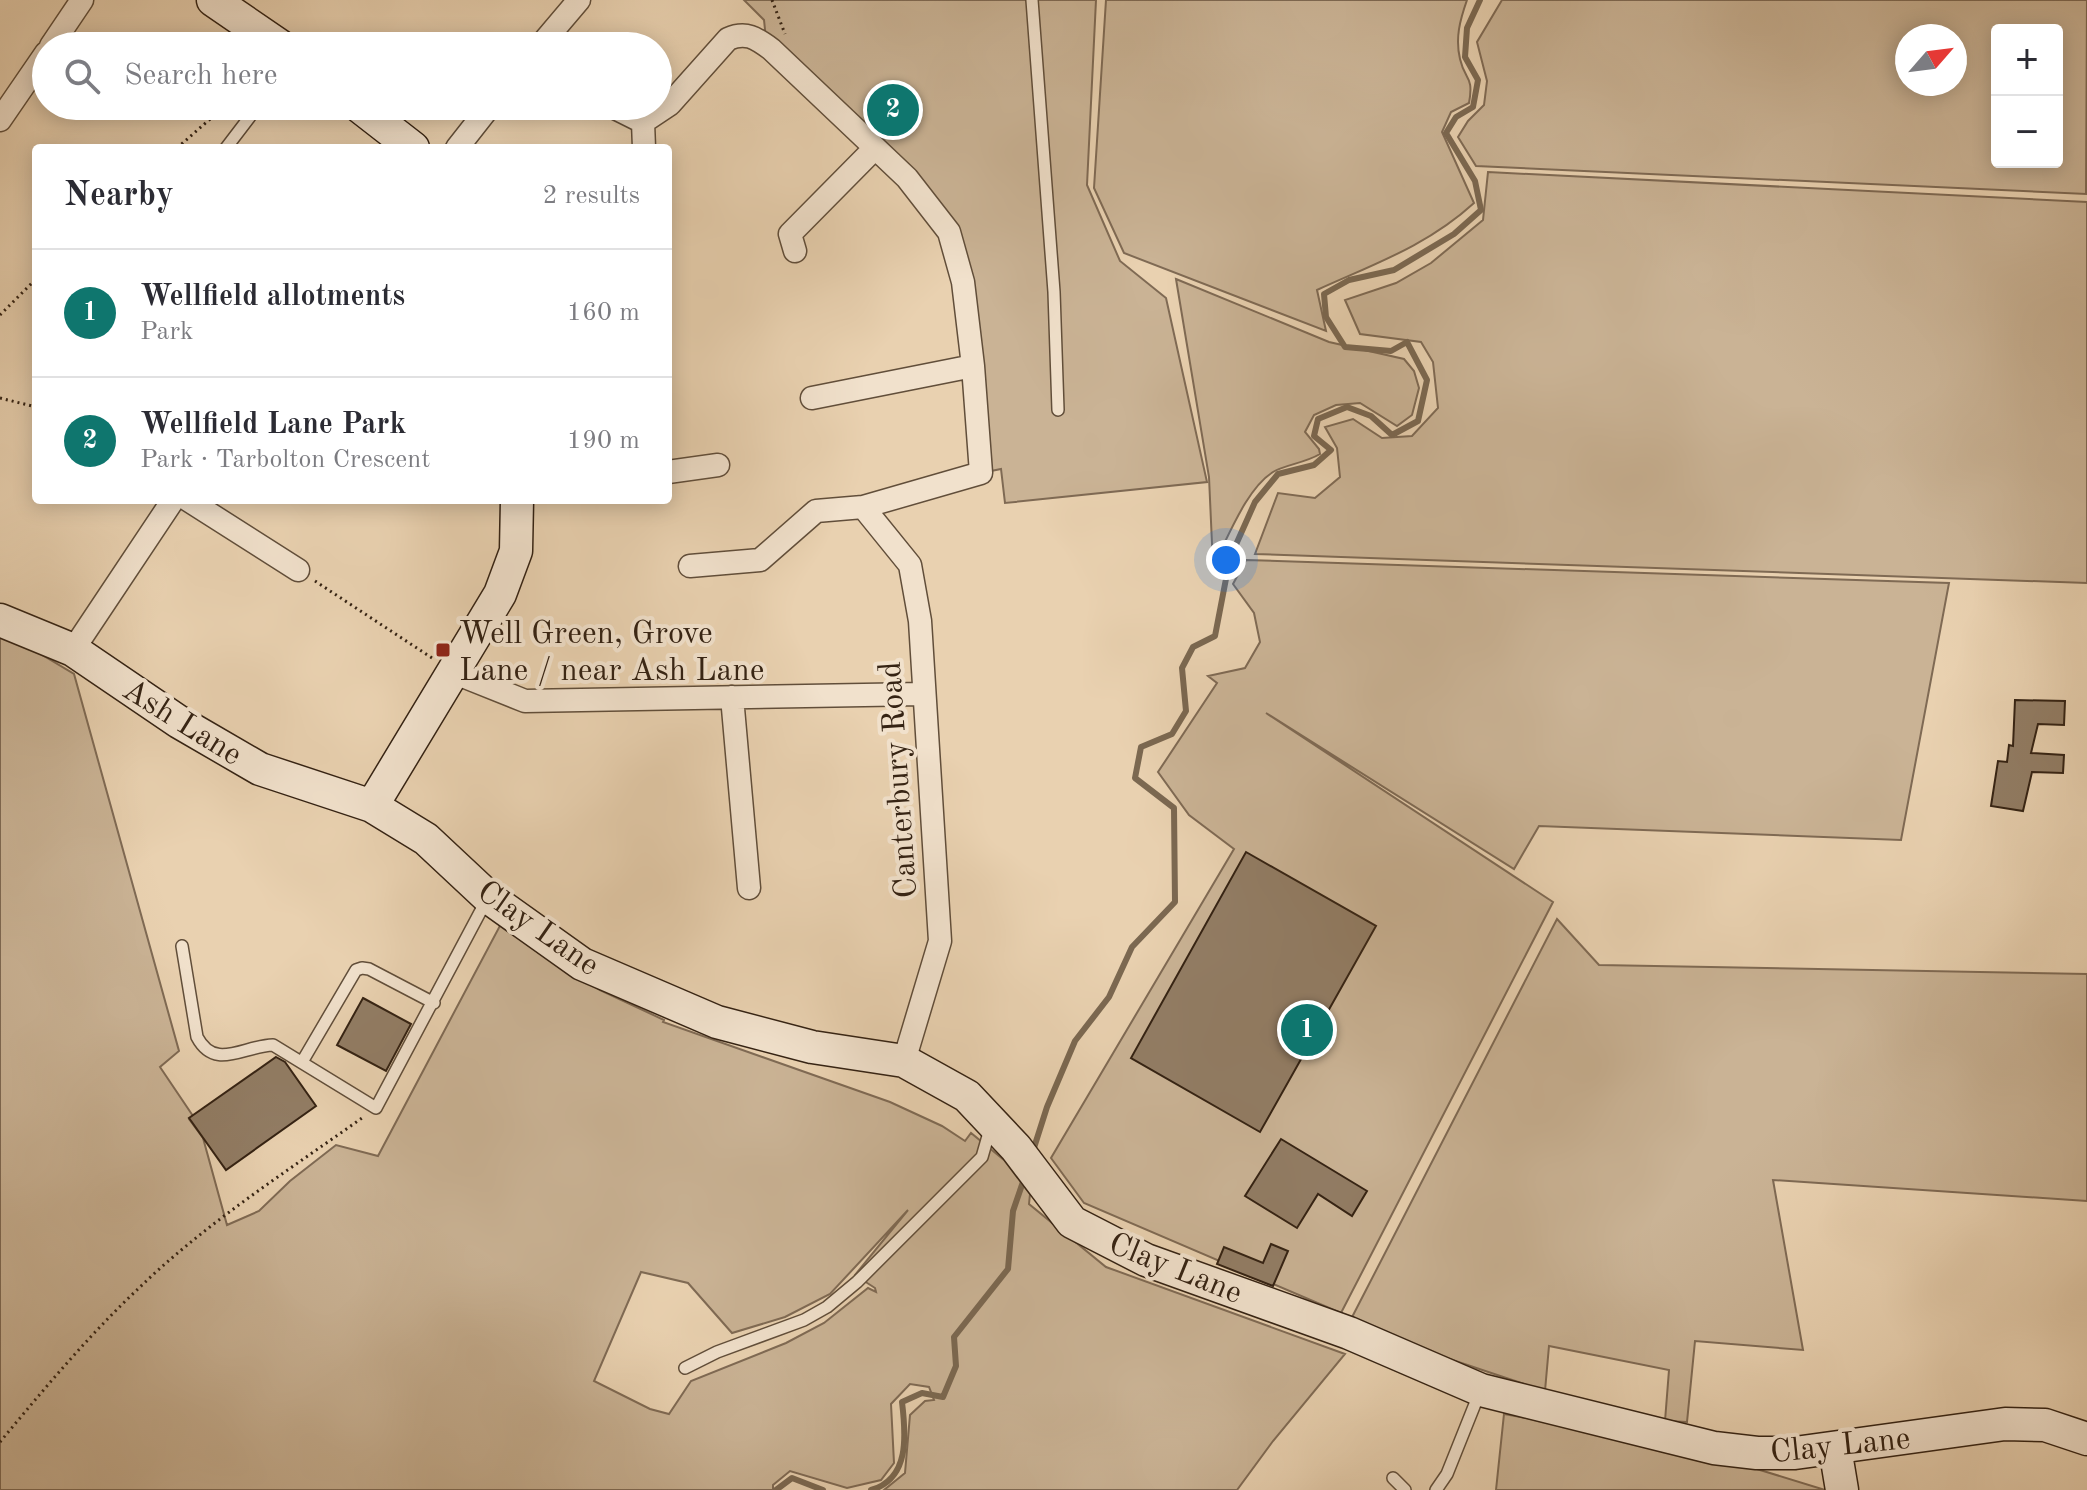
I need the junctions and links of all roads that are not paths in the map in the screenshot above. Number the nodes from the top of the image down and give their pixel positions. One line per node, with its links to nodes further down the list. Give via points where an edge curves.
1 (82, 0): 5 (street)
2 (213, 0): 6 (street)
3 (579, 0): 7 (street)
4 (1032, 0): 25 (lane)
5 (60, 32)
6 (260, 32)
7 (552, 32)
8 (32, 73): 10 (street)
9 (672, 102): 21 (street, via 728,39 739,34 755,37)
10 (0, 120)
11 (247, 120): 17 (lane)
12 (377, 120): 18 (street)
13 (479, 120): 19 (street)
14 (639, 120): 16 (street)
15 (646, 120): 16 (street)
16 (643, 122): 20 (street)
17 (229, 144)
18 (408, 144)
19 (460, 144)
20 (644, 144)
21 (875, 148): 22 (street, via 790,234); 23 (street, via 907,178 949,232 963,282)
22 (795, 251)
23 (973, 366): 24 (street); 31 (street, via 981,473)
24 (812, 398)
25 (1058, 410)
26 (718, 465): 27 (street)
27 (672, 471)
28 (170, 504): 35 (street)
29 (194, 504): 33 (street)
30 (517, 504): 36 (street, via 516,551 500,594)
31 (863, 507): 32 (street, via 816,511 760,560); 37 (street, Canterbury Road, via 910,565 920,621)
32 (690, 566)
33 (298, 570)
34 (0, 620): 35 (street, Ash Lane)
35 (73, 650): 39 (street, Ash Lane, via 260,769)
36 (455, 673): 38 (street, via 525,701); 39 (street)
37 (922, 694): 38 (street); 44 (street, Canterbury Road, via 940,941)
38 (732, 697): 40 (street)
39 (372, 806): 41 (street, Clay Lane, via 426,839)
40 (749, 888)
41 (488, 897): 43 (lane); 44 (street, Clay Lane, via 582,964 717,1022 812,1047)
42 (182, 946): 45 (lane, via 197,1037 204,1050 216,1056 273,1045)
43 (434, 1003): 45 (lane, via 369,969 356,970); 45 (lane, via 376,1108)
44 (904, 1061): 46 (street, Clay Lane, via 967,1096)
45 (302, 1062)
46 (992, 1122): 47 (lane, via 982,1157 827,1307); 48 (street, Clay Lane, via 1072,1222 1146,1260 1349,1333)
47 (685, 1368)
48 (1481, 1390): 50 (street, Clay Lane, via 1714,1448 1757,1453); 53 (lane)
49 (2086, 1437): 50 (street, Clay Lane, via 2045,1425 2005,1424)
50 (1835, 1448): 54 (street)
51 (1393, 1478): 52 (lane)
52 (1405, 1490)
53 (1436, 1490)
54 (1842, 1490)

